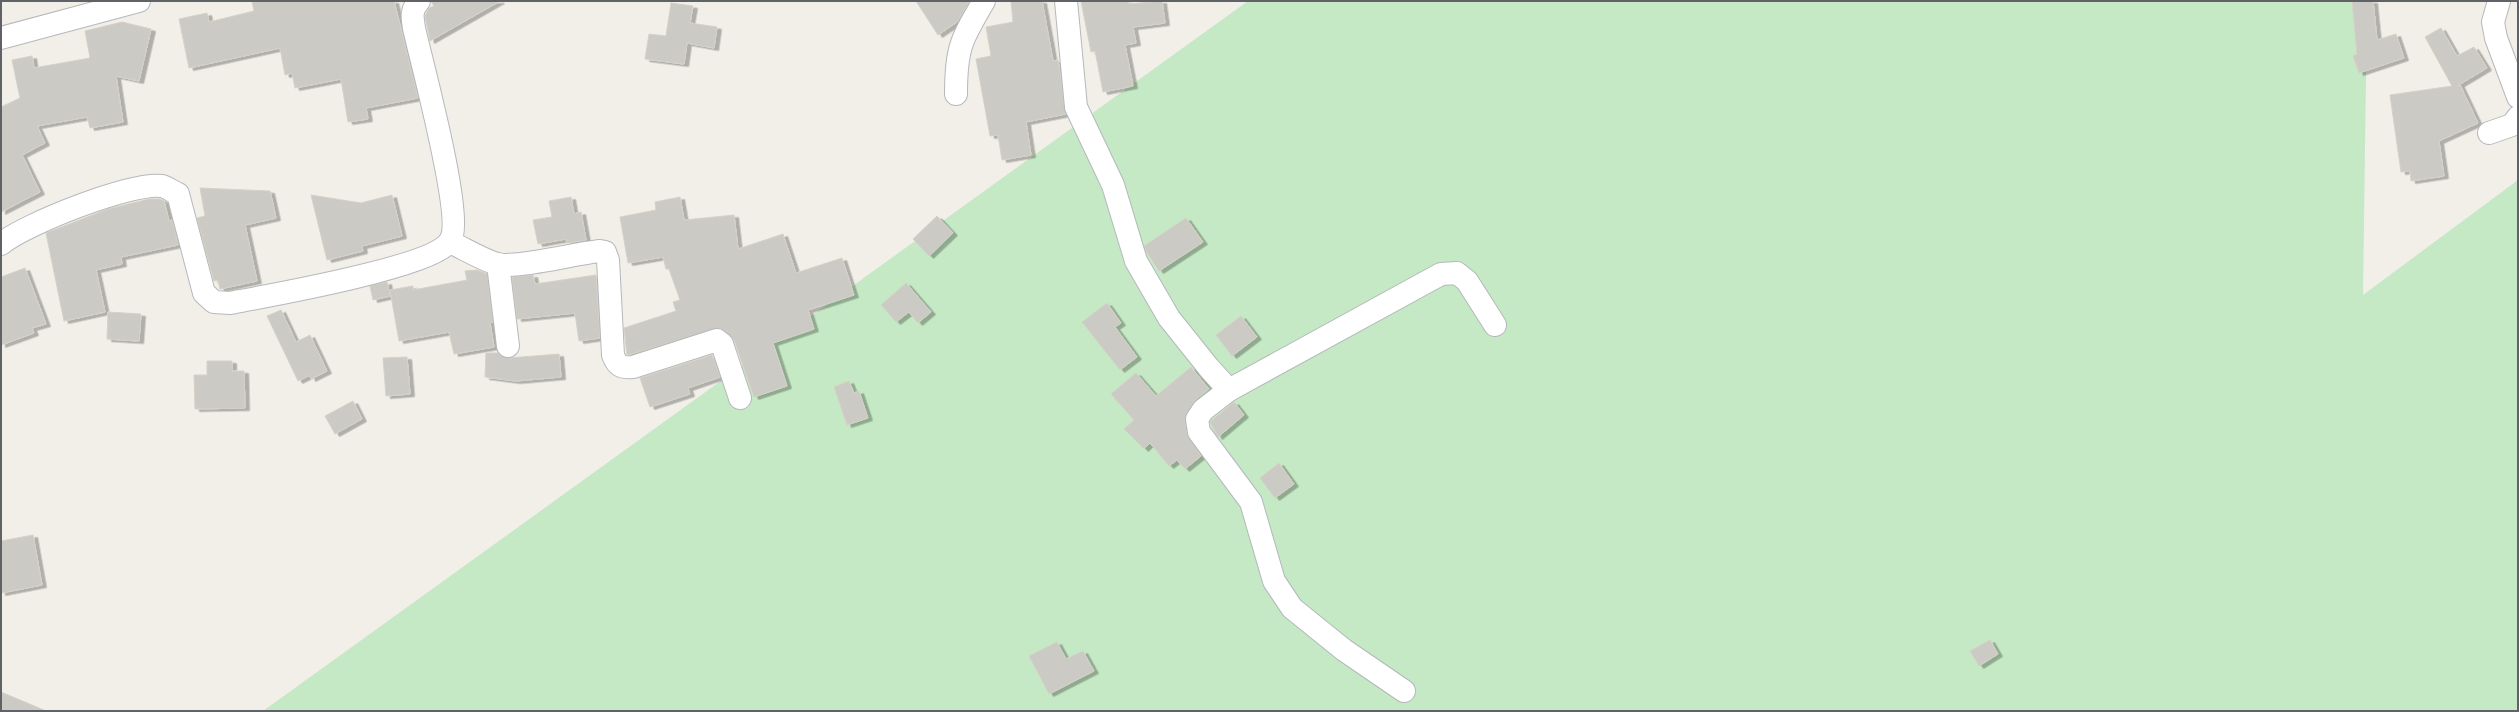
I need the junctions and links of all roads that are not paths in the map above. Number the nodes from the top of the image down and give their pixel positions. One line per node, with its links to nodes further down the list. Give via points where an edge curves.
1 (139, 1): 6 (street)
2 (419, 1): 11 (street, via 412,14 452,200 454,230)
3 (984, 1): 7 (street, via 961,40 956,61)
4 (1066, 1): 16 (street, via 1076,108 1113,185 1136,262 1169,318)
5 (2499, 1): 8 (street, via 2493,22)
6 (1, 38)
7 (956, 94)
8 (2518, 97)
9 (2518, 117): 10 (street, via 2512,125)
10 (2489, 133)
11 (450, 242): 12 (street, via 412,262 328,284 230,303 214,302 204,293 178,194 162,186 139,188 100,199 38,223); 13 (street)
12 (1, 244)
13 (498, 264): 15 (street); 17 (street, via 516,265 575,254 605,252 608,260 613,355 616,363 623,368 633,367 717,340 722,344)
14 (1495, 325): 16 (street, via 1467,281 1457,273 1441,274)
15 (508, 346)
16 (1230, 390): 18 (street, via 1203,410 1197,419 1199,432 1252,502 1279,589 1306,621)
17 (740, 398)
18 (1404, 691)

